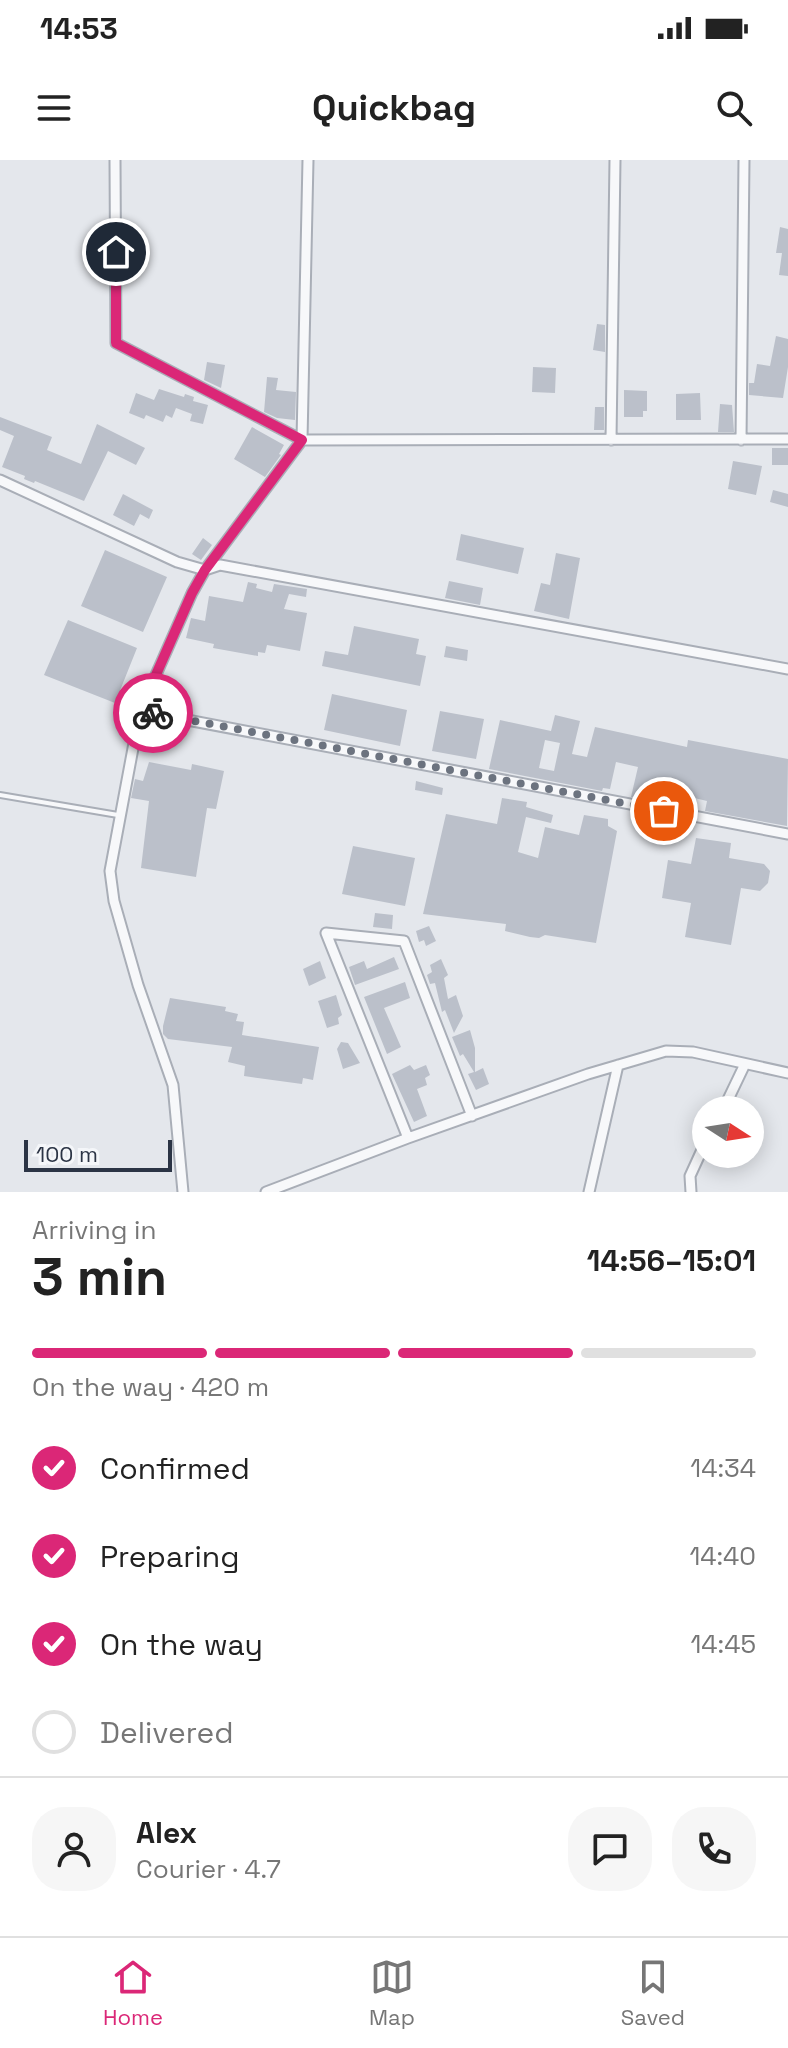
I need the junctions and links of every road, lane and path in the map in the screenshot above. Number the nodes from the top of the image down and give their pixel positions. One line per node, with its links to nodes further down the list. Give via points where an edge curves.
1 (115, 160): 6 (street, via 116,343)
2 (308, 160): 6 (street)
3 (615, 160): 7 (street)
4 (744, 160): 8 (street)
5 (788, 439): 8 (street)
6 (302, 440): 7 (street); 10 (street)
7 (611, 440): 8 (street)
8 (741, 440)
9 (0, 480): 10 (street)
10 (205, 570): 11 (street, via 220,565); 12 (street)
11 (788, 669)
12 (140, 711): 14 (street); 15 (street)
13 (0, 795): 14 (lane)
14 (121, 815): 23 (street, via 110,871 114,901 173,1085)
15 (788, 834)
16 (745, 1064): 17 (street, via 666,1051); 18 (street); 19 (street)
17 (618, 1065): 20 (street); 25 (street)
18 (788, 1073)
19 (730, 1096)
20 (472, 1116): 21 (street); 21 (street, via 404,941 326,933)
21 (408, 1138): 24 (street)
22 (694, 1168): 26 (street)
23 (183, 1192)
24 (266, 1192)
25 (589, 1192)
26 (691, 1192)

